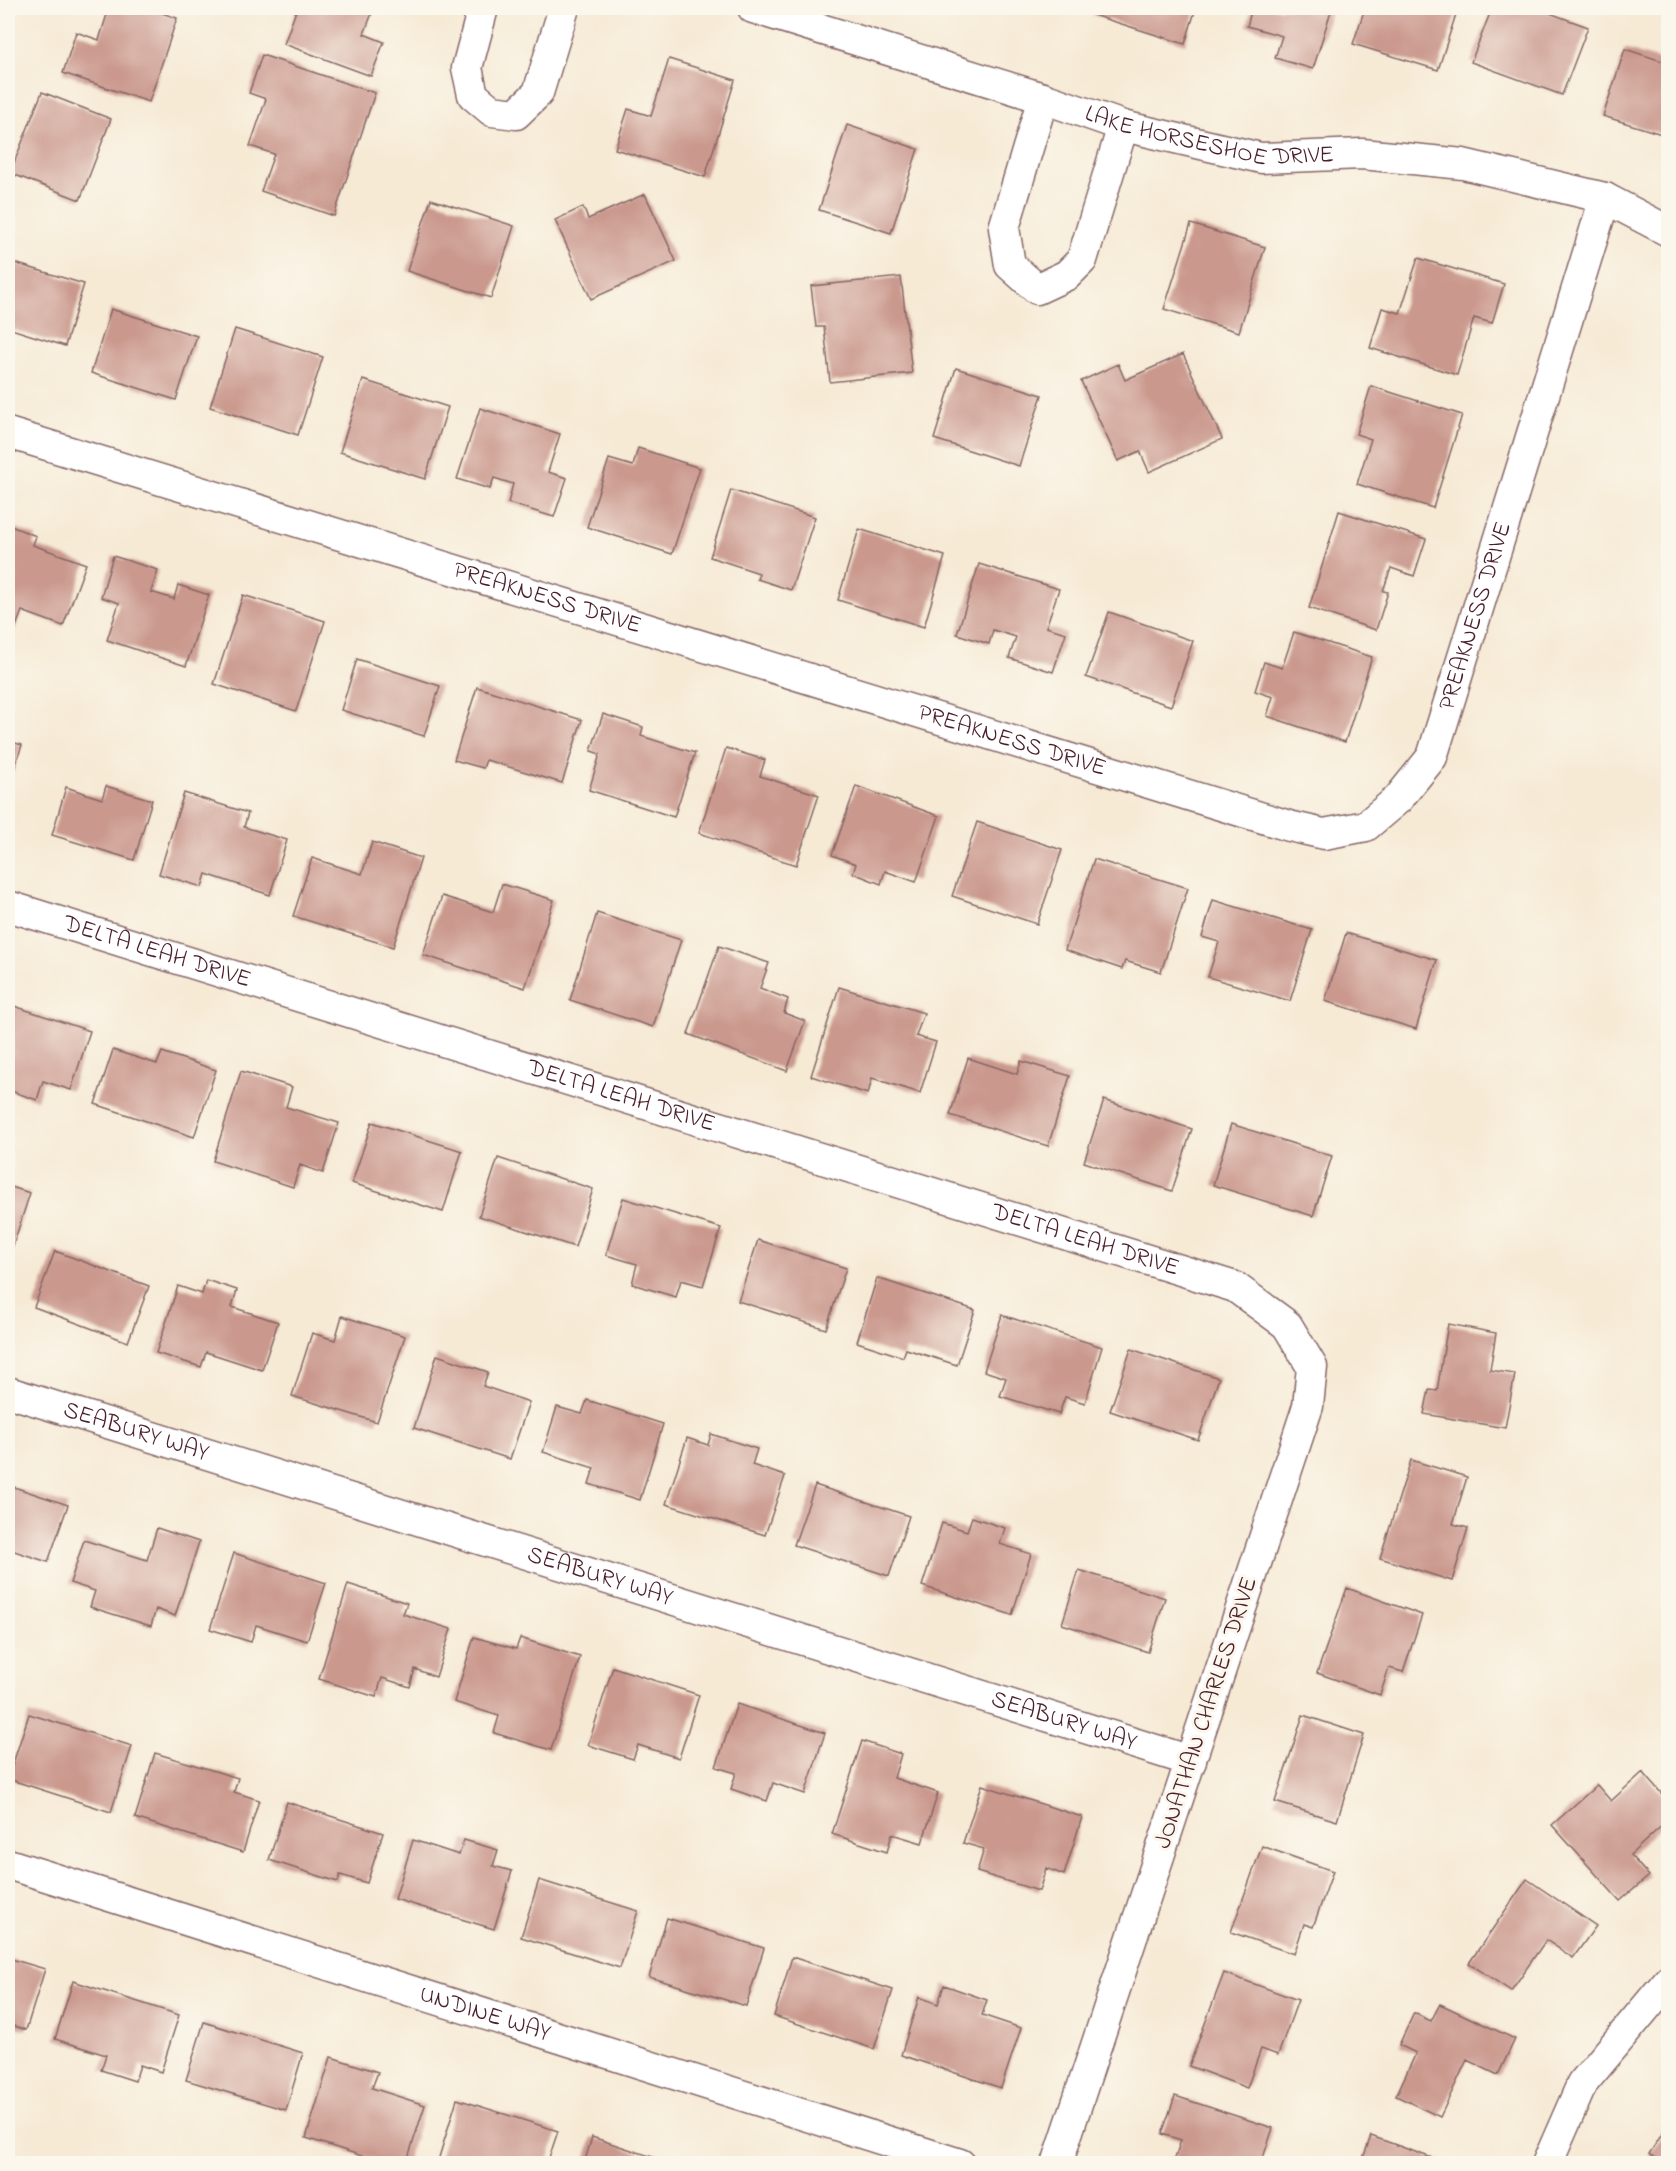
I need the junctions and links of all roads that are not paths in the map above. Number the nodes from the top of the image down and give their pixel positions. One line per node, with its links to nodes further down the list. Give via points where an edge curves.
1 (483, 8): 2 (street, via 467,68 473,95 492,111 516,114 538,93)
2 (564, 8)
3 (753, 8): 4 (street, LAKE HORSESHOE DRIVE)
4 (1043, 98): 5 (street, LAKE HORSESHOE DRIVE); 5 (street, via 1004,228 1010,265 1037,289 1067,275 1082,260)
5 (1123, 126): 6 (street, LAKE HORSESHOE DRIVE, via 1261,158 1362,154 1463,164)
6 (1605, 198): 7 (street, LAKE HORSESHOE DRIVE); 8 (street, PREAKNESS DRIVE, via 1432,757 1398,799 1366,826 1324,834)
7 (1668, 231)
8 (8, 433)
9 (8, 906): 10 (street, DELTA LEAH DRIVE)
10 (1235, 1287): 12 (street, JONATHAN CHARLES DRIVE, via 1287,1325 1312,1367 1308,1406)
11 (8, 1392): 12 (street, SEABURY WAY)
12 (1191, 1761): 16 (street, JONATHAN CHARLES DRIVE)
13 (8, 1864): 15 (street, UNDINE WAY)
14 (1668, 1982): 17 (street, via 1582,2084)
15 (960, 2163)
16 (1057, 2163)
17 (1546, 2163)

